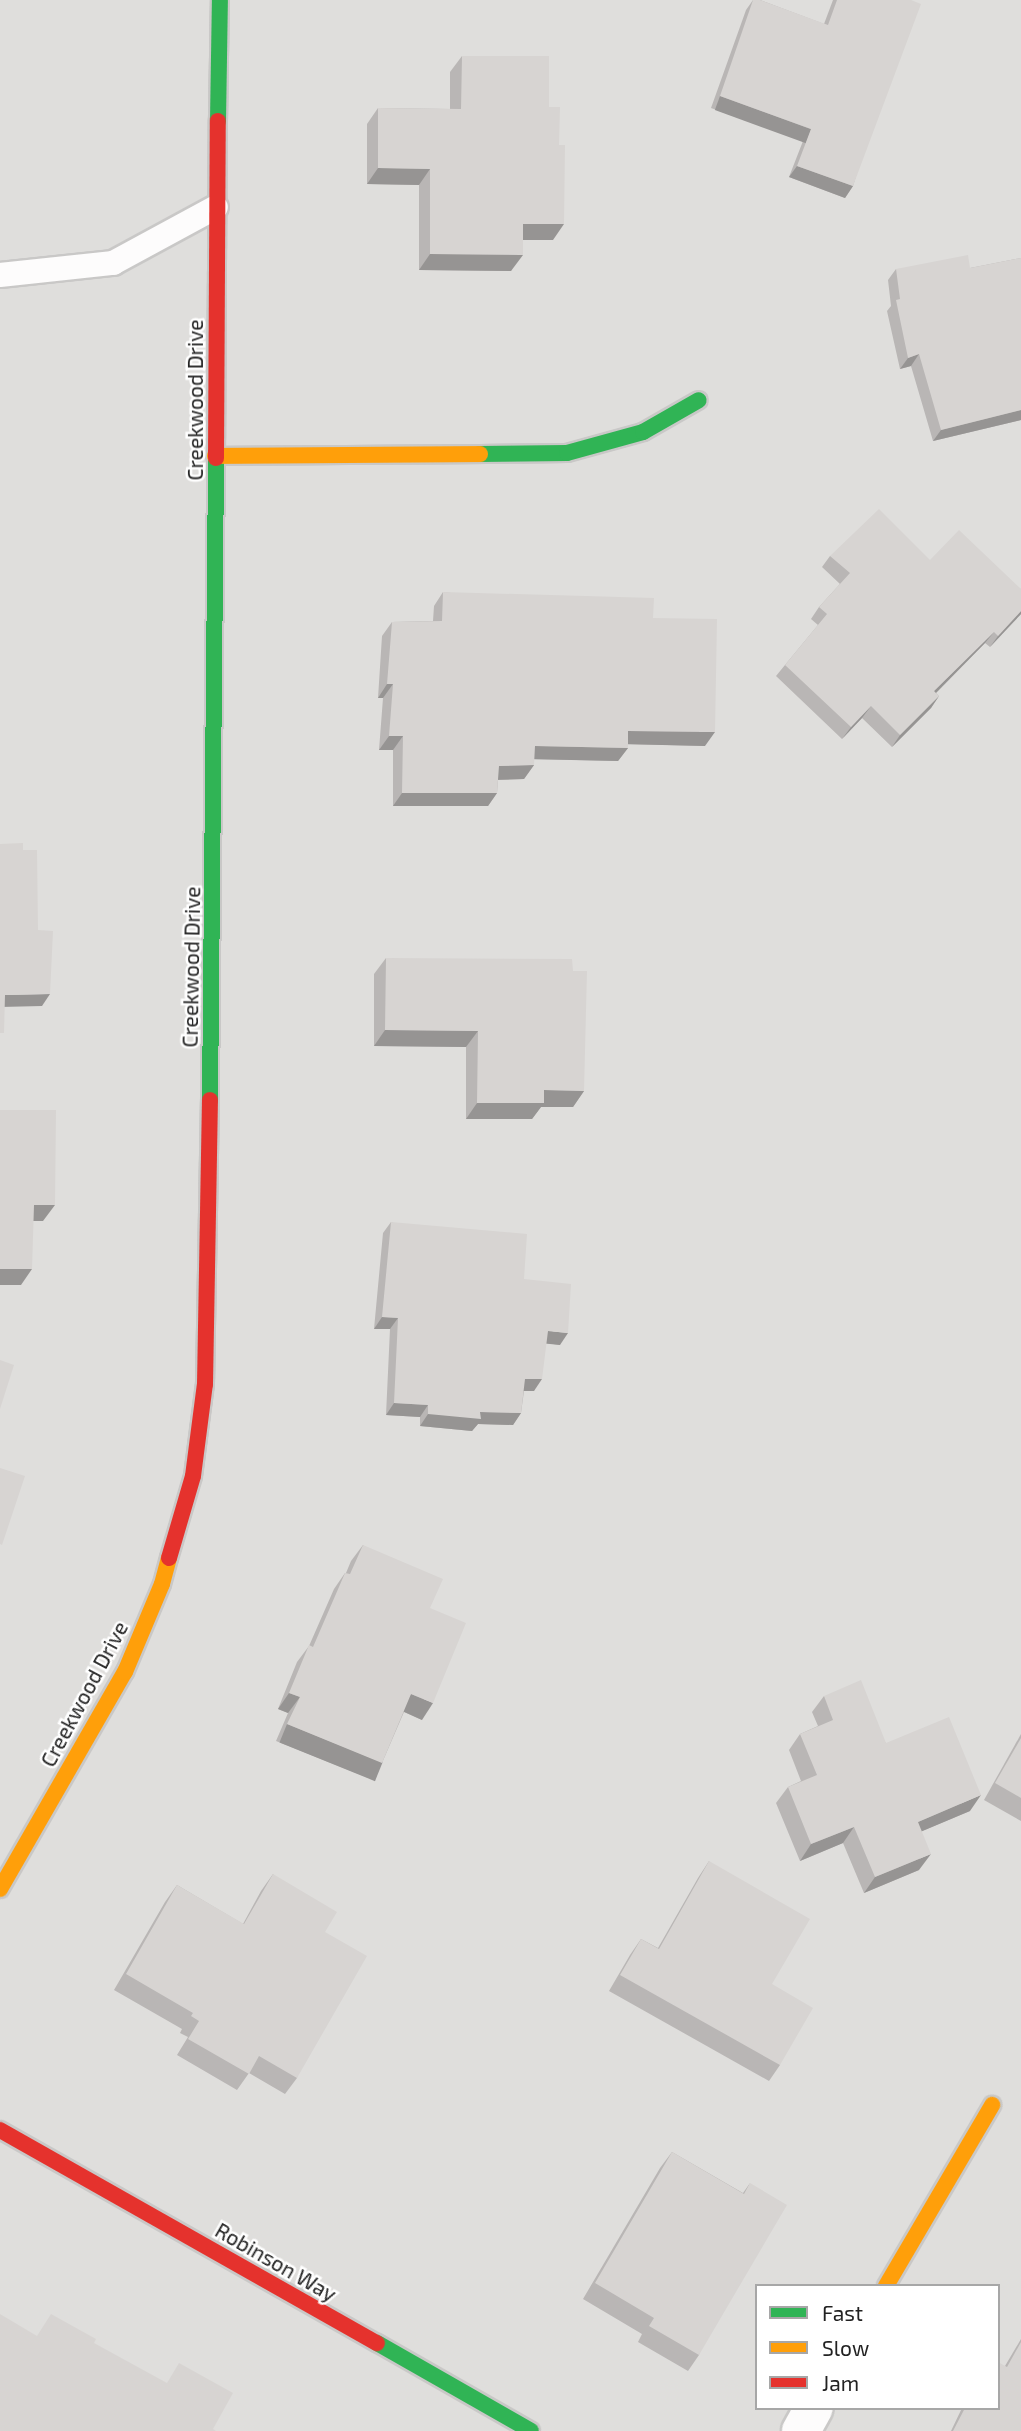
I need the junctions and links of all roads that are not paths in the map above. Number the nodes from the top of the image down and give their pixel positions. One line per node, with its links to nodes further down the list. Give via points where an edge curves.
1 (220, 0): 2 (street, Creekwood Drive)
2 (216, 207): 3 (lane, via 113,263); 5 (street, Creekwood Drive)
3 (0, 275)
4 (699, 400): 5 (street, via 643,432 567,453)
5 (215, 456): 6 (street, Creekwood Drive, via 215,788 205,1384 193,1476 163,1584 125,1672)
6 (0, 1889)
7 (992, 2105): 9 (street)
8 (0, 2130): 11 (street, Robinson Way)
9 (887, 2284)
10 (813, 2410): 12 (street)
11 (531, 2431)
12 (801, 2431)

